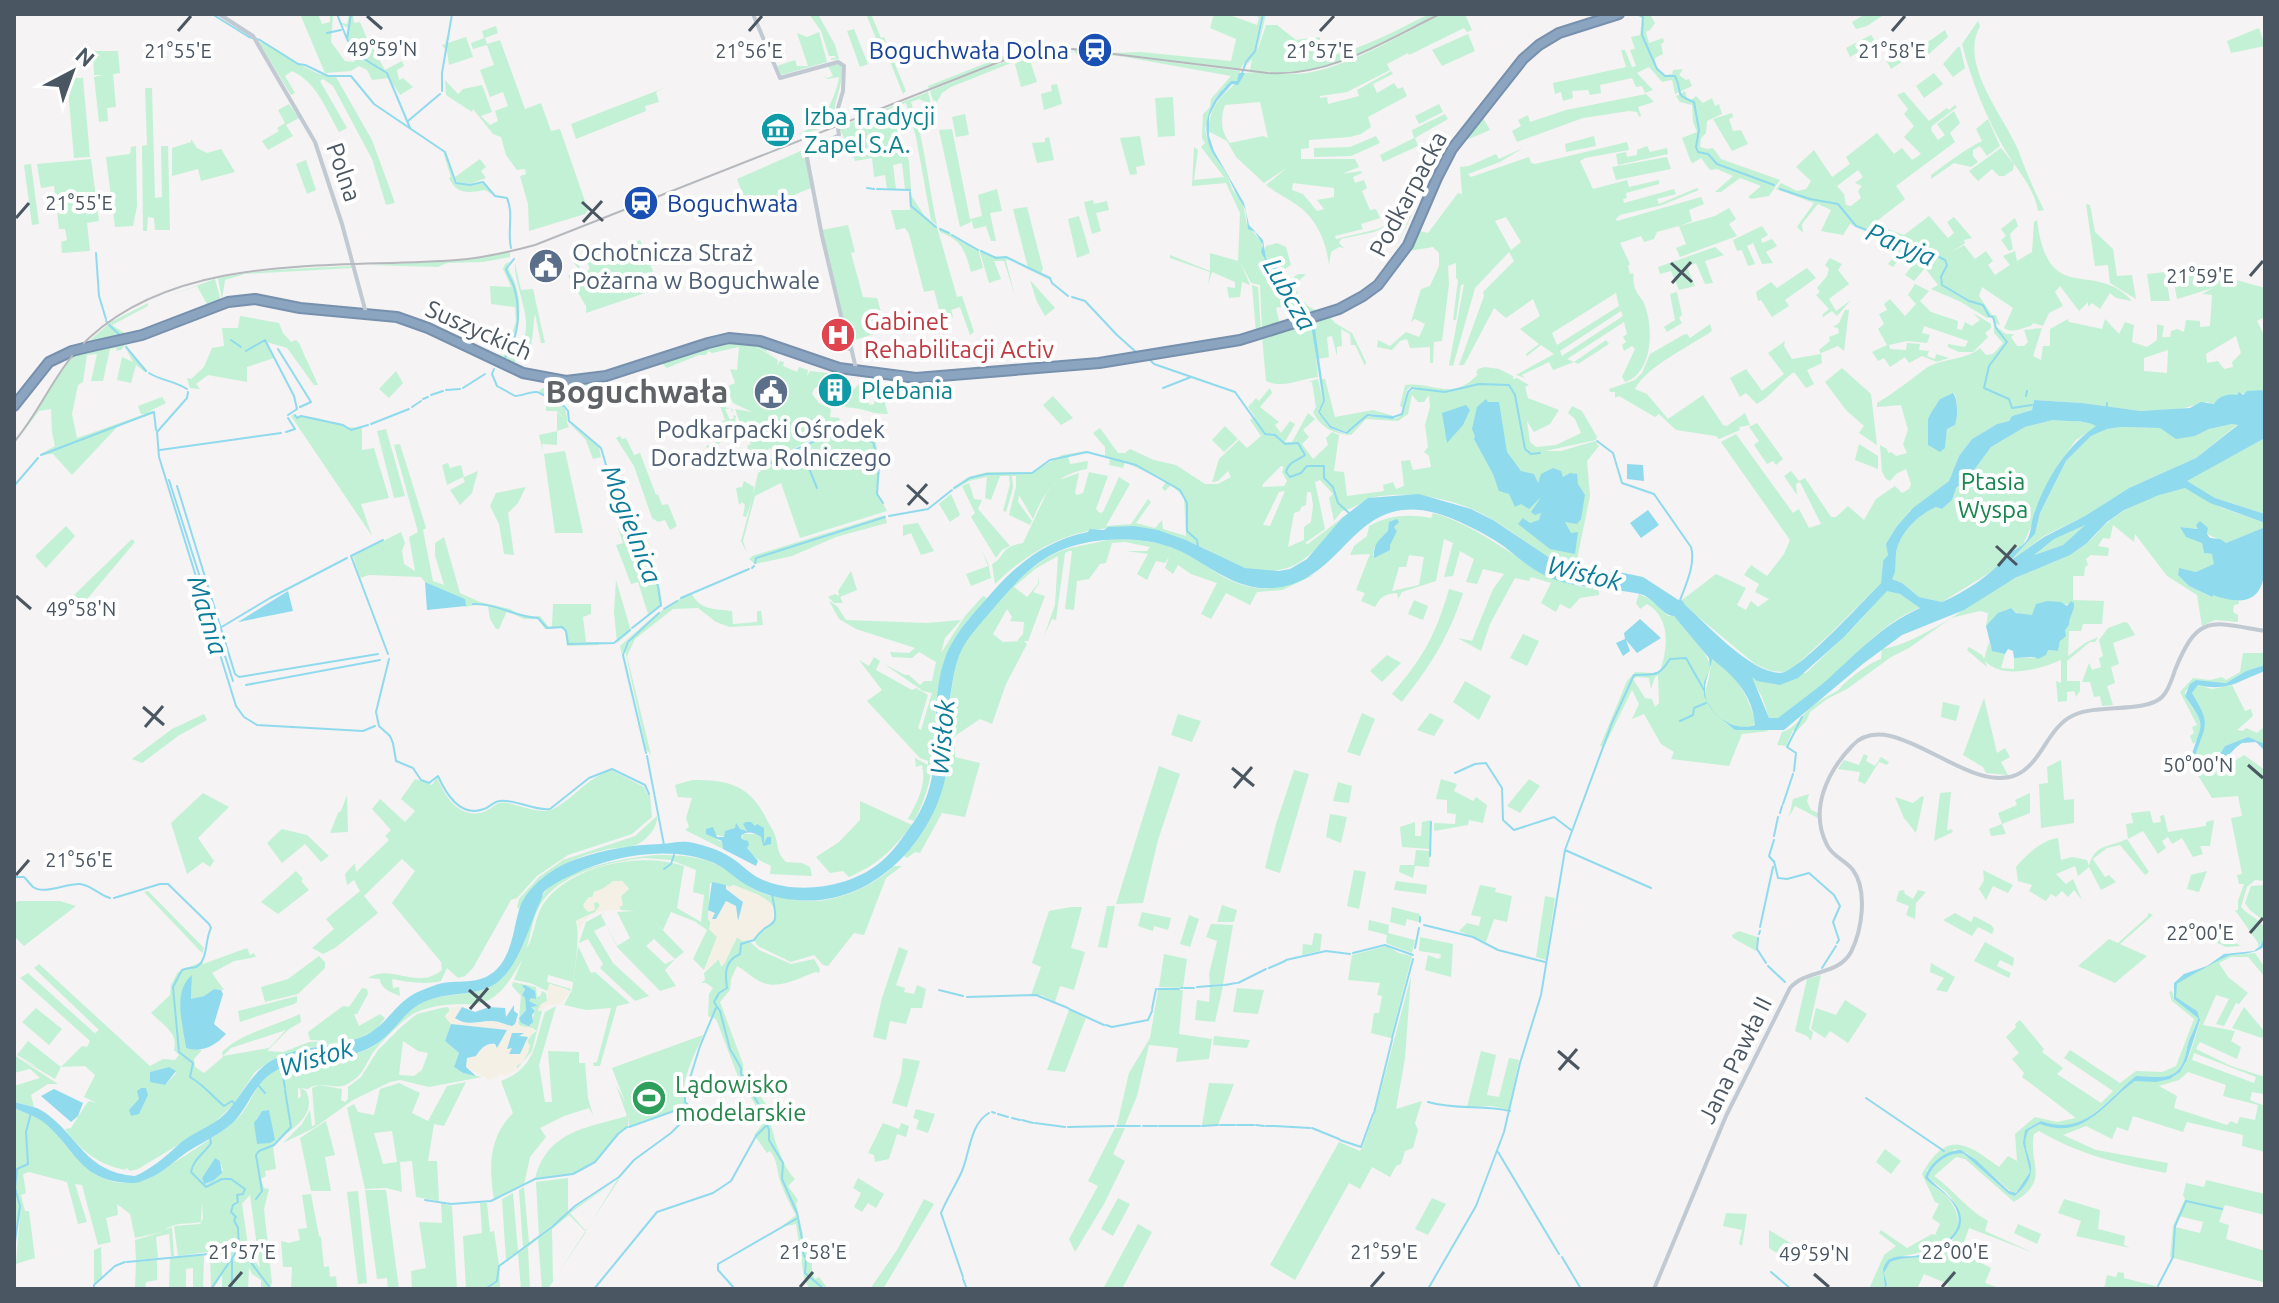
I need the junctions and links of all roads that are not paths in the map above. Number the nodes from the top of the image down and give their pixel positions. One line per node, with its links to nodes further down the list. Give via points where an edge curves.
1 (219, 14): 4 (street, Polna, via 253,36 320,153)
2 (753, 14): 6 (street, via 780,78 841,62 844,68 838,137 812,149 807,158)
3 (1613, 15): 5 (highway, Podkarpacka, via 1562,27 1521,54 1454,143 1408,245 1389,273 1363,296)
4 (366, 313): 6 (highway, Suszyckich, via 407,319 523,373 556,381 600,378 729,338 760,341); 7 (highway, Suszyckich, bridge, via 237,301 142,335 72,351 49,362)
5 (1304, 322): 6 (highway, Suszyckich, via 1240,340 1099,363 916,378)
6 (856, 371)
7 (14, 406)
8 (2265, 631): 9 (street, Jana Pawła II, via 2220,624 2201,629 2188,641 2161,699 2070,717 2015,776 1972,773 1889,736 1866,737 1852,746 1819,802 1825,842 1853,870 1861,895 1854,946 1840,965 1800,979 1790,989 1726,1116)
9 (1654, 1289)

